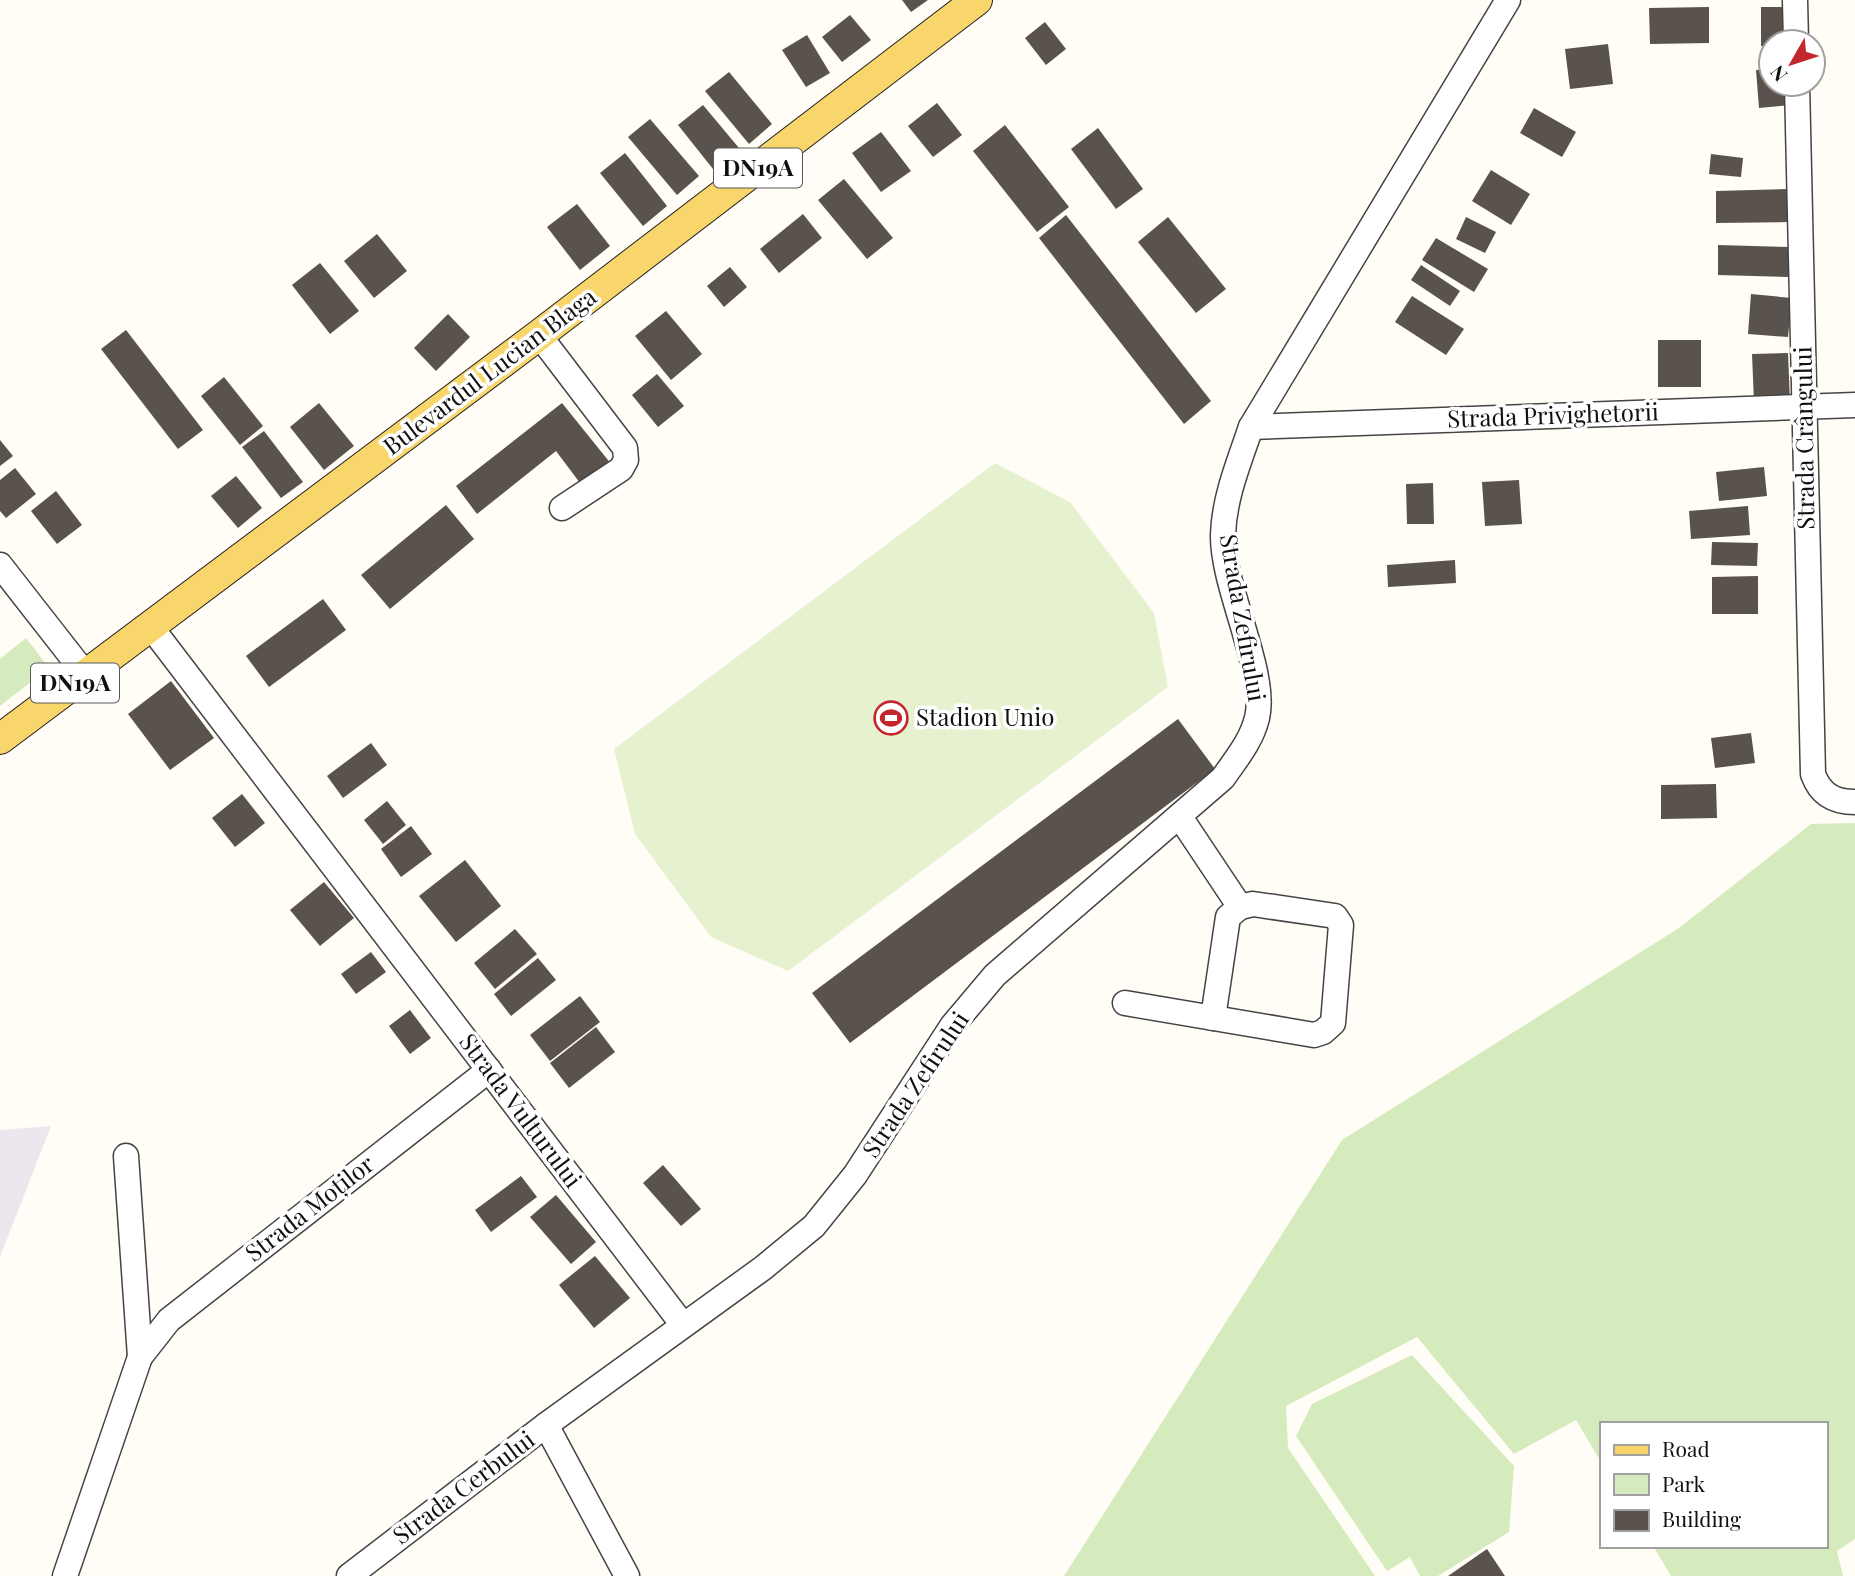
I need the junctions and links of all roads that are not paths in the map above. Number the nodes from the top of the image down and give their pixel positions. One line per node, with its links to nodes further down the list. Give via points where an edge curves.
1 (977, 0): 6 (main road, Bulevardul Lucian Blaga / DN19A)
2 (1508, 0): 9 (street, Strada Zefirului)
3 (1795, 0): 4 (street)
4 (1796, 28)
5 (1797, 98): 8 (street, Strada Crângului)
6 (539, 335): 10 (street, via 625,448 621,469); 12 (main road, Bulevardul Lucian Blaga / DN19A)
7 (1855, 405): 8 (street, Strada Privighetorii)
8 (1804, 407): 9 (street, Strada Privighetorii); 15 (street, Strada Crângului, via 1813,774 1821,790 1834,800)
9 (1251, 427): 16 (street, Strada Zefirului, via 1231,487 1223,537 1258,689 1258,716 1250,740 1223,778)
10 (562, 508)
11 (0, 565): 13 (street)
12 (151, 627): 13 (main road, Bulevardul Lucian Blaga / DN19A); 20 (street, Strada Vulturului)
13 (86, 675): 14 (main road, Bulevardul Lucian Blaga / DN19A)
14 (0, 739)
15 (1855, 802)
16 (1180, 817): 17 (street); 22 (street, Strada Zefirului, via 995,975 952,1027 855,1175 814,1226)
17 (1240, 907): 19 (street, via 1228,917); 19 (street, via 1253,904 1335,916 1341,925 1333,1023 1314,1035)
18 (1125, 1003): 19 (street)
19 (1213, 1018)
20 (489, 1070): 22 (street, Strada Vulturului); 23 (street, Strada Moților, via 169,1320)
21 (126, 1157): 23 (street, Strada Moților)
22 (684, 1325): 24 (street)
23 (140, 1357): 25 (street, Strada Moților)
24 (546, 1425): 26 (street, Strada Cerbului); 27 (street)
25 (65, 1576)
26 (349, 1576)
27 (627, 1576)

